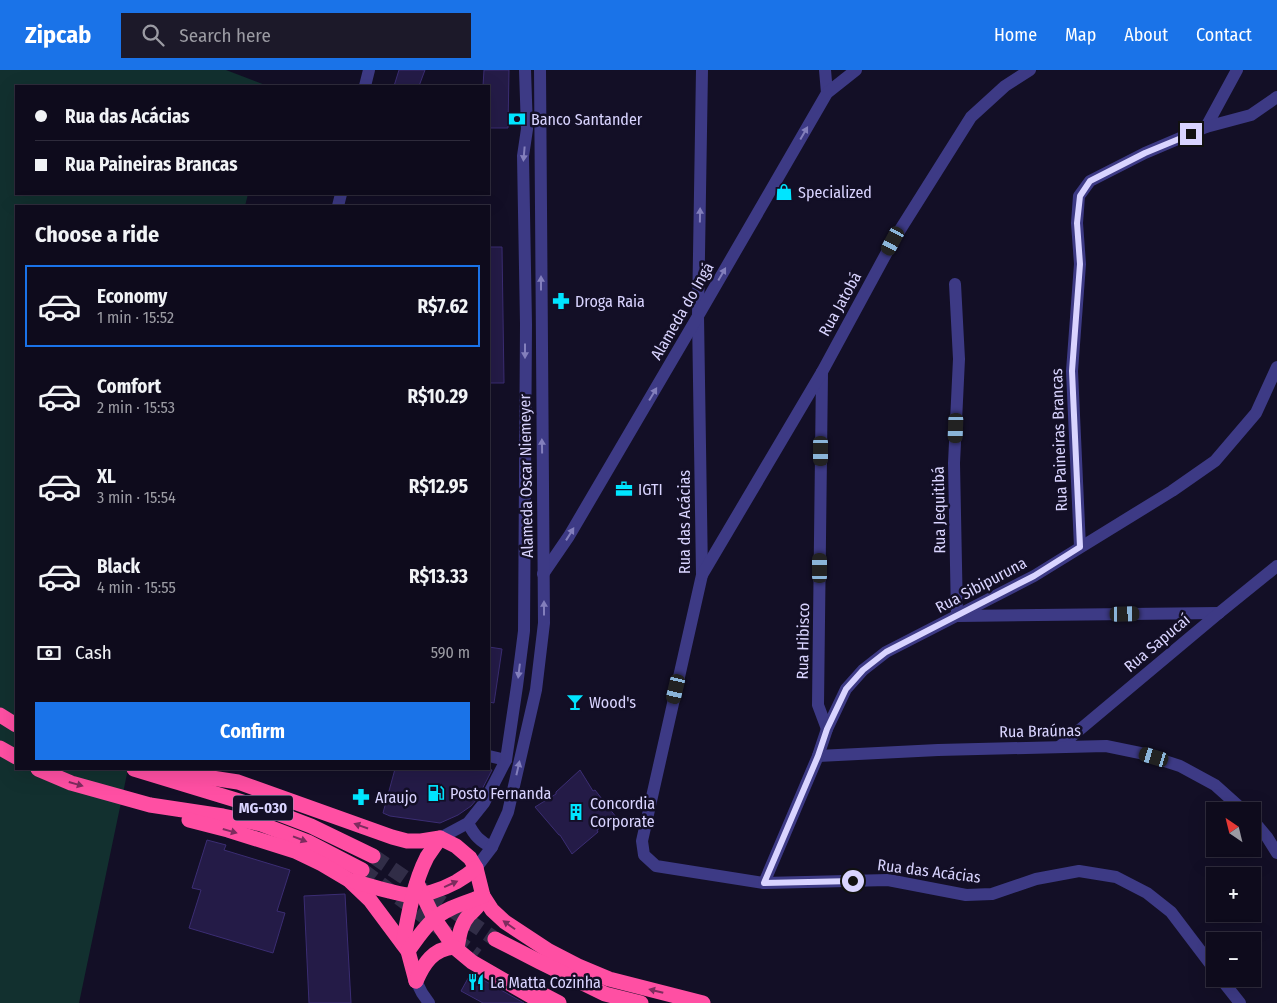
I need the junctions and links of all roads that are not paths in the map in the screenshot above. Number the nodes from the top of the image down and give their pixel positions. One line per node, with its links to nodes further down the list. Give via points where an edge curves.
1 (369, 70): 9 (street)
2 (525, 70): 13 (street, Alameda Oscar Niemeyer, one-way to 13)
3 (540, 70): 14 (street, Alameda Oscar Niemeyer)
4 (702, 70): 16 (street, Rua das Acácias, one-way to 4)
5 (825, 70): 10 (street)
6 (856, 70): 10 (street, Alameda do Ingá)
7 (1030, 70): 18 (street, Rua Jatobá, via 1004,86 971,117 893,241)
8 (1237, 70): 12 (street)
9 (365, 85)
10 (827, 93): 16 (street, Alameda do Ingá, one-way to 10)
11 (1277, 97): 12 (street, Rua Paineiras Brancas, via 1251,115)
12 (1206, 127): 19 (street, Rua Paineiras Brancas, via 1090,181 1080,196 1077,223 1080,264 1072,371)
13 (524, 210): 14 (street); 31 (street, Alameda Oscar Niemeyer, one-way to 31, via 524,631)
14 (541, 213): 21 (street, Alameda Oscar Niemeyer, one-way to 14)
15 (955, 284): 24 (street, Rua Jequitibá, via 958,359 954,463)
16 (698, 316): 21 (street, Alameda do Ingá, one-way to 16, via 569,536); 22 (street, Rua das Acácias)
17 (1277, 367): 19 (street, Rua Sibipuruna, via 1256,413 1215,461)
18 (822, 372): 22 (street, Rua Jatobá); 27 (street, Rua Hibisco, via 818,705)
19 (1080, 547): 24 (street, Rua Sibipuruna, via 1034,576)
20 (1277, 566): 23 (street, Rua Sapucaí)
21 (543, 574): 39 (street, Alameda Oscar Niemeyer, one-way to 21, via 508,812 536,690 544,623)
22 (702, 574): 45 (street, Rua das Acácias, via 642,841 644,855 656,866)
23 (1219, 613): 24 (street); 28 (street, Rua Sapucaí)
24 (957, 616): 27 (street, Rua Sibipuruna, via 886,652 863,670 846,689)
25 (0, 715): 26 (highway)
26 (15, 724)
27 (827, 729): 30 (street, Rua Sibipuruna)
28 (1059, 747): 30 (street, Rua Braúnas); 34 (street, Rua Braúnas, via 1106,746 1140,753 1180,766 1215,785)
29 (490, 756): 31 (street)
30 (818, 756): 45 (street, Rua Sibipuruna)
31 (506, 760): 36 (street, Alameda Oscar Niemeyer, via 484,803)
32 (40, 770): 35 (highway, MG-030, one-way to 35, via 71,783)
33 (141, 771): 38 (highway, one-way to 33, via 407,841 392,837 238,782); 41 (highway, MG-030, via 269,810)
34 (1234, 802)
35 (150, 805): 43 (highway, MG-030, one-way to 43, via 261,824 308,842); 44 (highway, one-way to 44, via 295,851)
36 (468, 823): 38 (street, Alameda Oscar Niemeyer); 39 (street, via 474,835)
37 (1261, 830): 40 (street)
38 (440, 838): 42 (highway, via 456,846); 46 (highway, via 427,857)
39 (492, 848): 42 (street, Alameda Oscar Niemeyer)
40 (1277, 853)
41 (373, 856)
42 (476, 868): 46 (highway, one-way to 42, via 438,889 456,882); 47 (highway)
43 (362, 870)
44 (349, 880): 46 (highway, via 408,895); 50 (highway, via 370,900)
45 (764, 883): 54 (street, Rua das Acácias, via 888,880 966,895 992,894 1036,879 1079,871 1116,877 1147,893 1171,912)
46 (418, 890): 48 (highway); 50 (highway, via 409,911)
47 (483, 896): 48 (highway); 51 (highway, via 480,905 462,924); 61 (highway, one-way to 47, via 609,979 578,966 504,922)
48 (434, 918): 50 (highway); 51 (highway)
49 (495, 939): 60 (highway, via 605,994)
50 (405, 947): 52 (highway); 55 (highway)
51 (456, 948): 52 (highway); 58 (highway, via 472,962)
52 (435, 953): 55 (highway)
53 (477, 956): 59 (highway)
54 (1206, 958)
55 (416, 981): 57 (street)
56 (1227, 987): 62 (street)
57 (430, 1003)
58 (543, 1003)
59 (559, 1003)
60 (641, 1003)
61 (703, 1003)
62 (1240, 1003)

